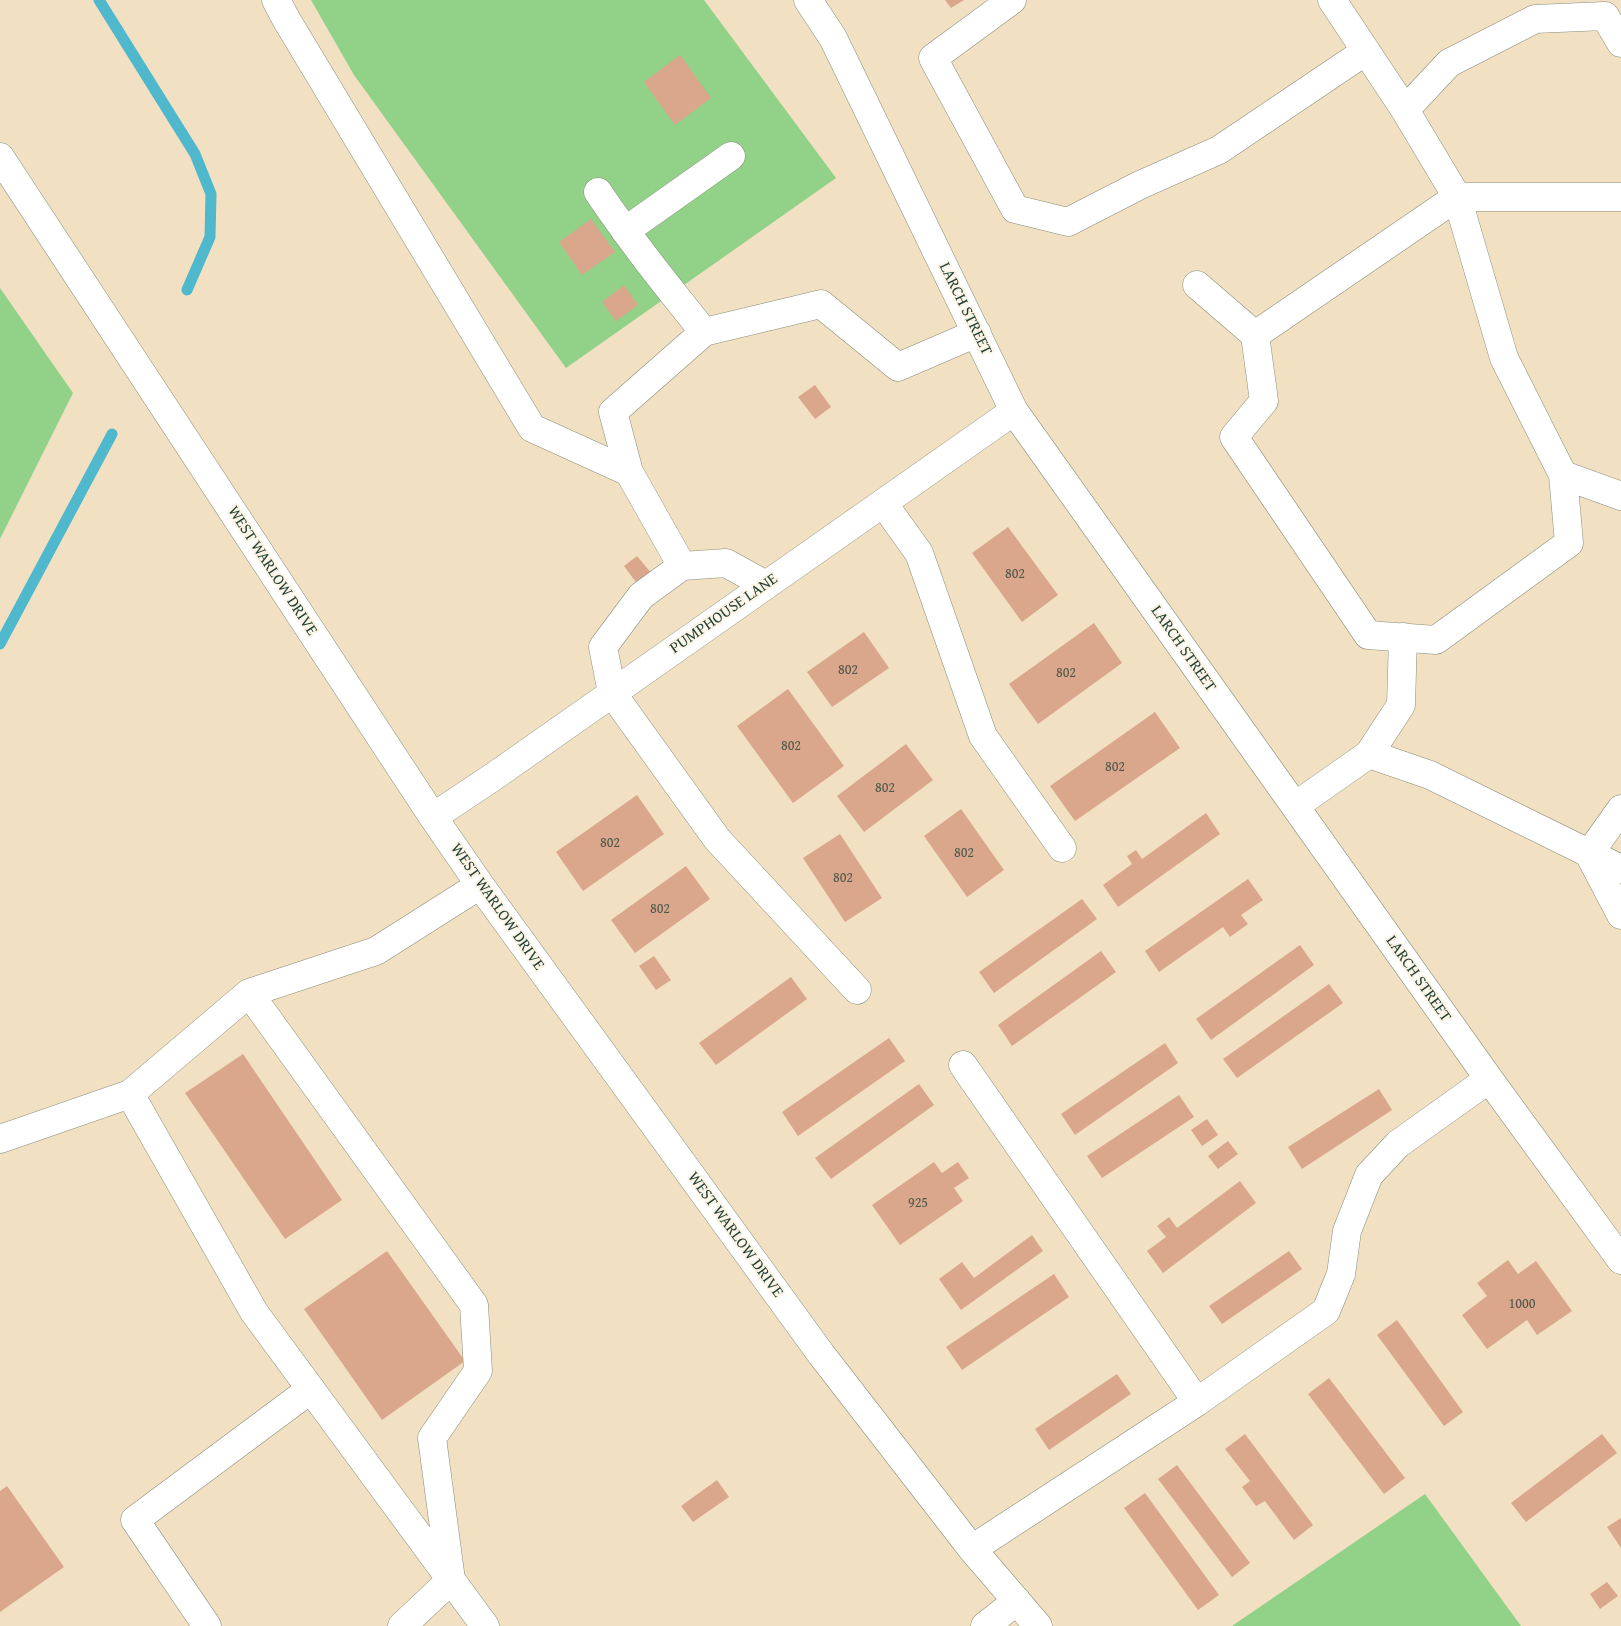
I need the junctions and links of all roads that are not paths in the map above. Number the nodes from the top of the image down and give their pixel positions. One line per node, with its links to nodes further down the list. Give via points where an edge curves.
1 (276, 0): 19 (street, via 532,428)
2 (808, 0): 16 (street, LARCH STREET, via 833,38)
3 (1012, 0): 6 (street, via 933,58 1015,209 1068,222 1219,150)
4 (1332, 0): 6 (street)
5 (1621, 43): 7 (street, via 1605,16 1535,19 1449,63)
6 (1366, 51): 7 (street)
7 (1405, 110): 11 (street)
8 (731, 156): 13 (street)
9 (0, 157): 30 (street, WEST WARLOW DRIVE)
10 (598, 192): 13 (street)
11 (1457, 197): 12 (street); 17 (street); 20 (street, via 1504,358)
12 (1621, 197)
13 (625, 231): 15 (street)
14 (1197, 285): 17 (street)
15 (704, 332): 16 (street, via 822,304 898,367); 19 (street, via 613,412)
16 (977, 333): 18 (street, LARCH STREET)
17 (1255, 335): 25 (street, via 1264,401 1234,437 1368,635)
18 (1014, 411): 22 (street, PUMPHOUSE LANE); 28 (street, LARCH STREET)
19 (628, 472): 23 (street)
20 (1563, 475): 21 (street); 25 (street, via 1569,542 1436,640)
21 (1621, 496)
22 (883, 503): 24 (street, PUMPHOUSE LANE); 31 (street, via 919,553 983,736)
23 (682, 566): 24 (street, via 726,563); 26 (street, via 641,596 602,647)
24 (766, 585): 26 (street, PUMPHOUSE LANE)
25 (1402, 637): 27 (street, via 1402,705)
26 (612, 693): 30 (street, PUMPHOUSE LANE); 36 (street, via 717,839)
27 (1369, 754): 28 (street); 32 (street, via 1430,775)
28 (1295, 806): 39 (street, LARCH STREET)
29 (1621, 809): 32 (street)
30 (433, 817): 34 (street, WEST WARLOW DRIVE)
31 (1062, 848)
32 (1589, 854): 33 (street); 35 (street)
33 (1621, 869)
34 (480, 885): 37 (street, via 376,950); 45 (street, WEST WARLOW DRIVE, via 821,1354)
35 (1621, 915)
36 (857, 990)
37 (249, 993): 40 (street); 46 (street, via 474,1305 478,1371 432,1438)
38 (964, 1065): 44 (street)
39 (1489, 1079): 42 (street, LARCH STREET); 44 (street, via 1398,1144 1369,1175 1347,1231 1341,1274 1326,1311)
40 (130, 1094): 41 (street); 43 (street, via 254,1312)
41 (0, 1139)
42 (1621, 1260)
43 (311, 1389): 46 (street); 48 (street, via 135,1520)
44 (1197, 1402): 45 (street)
45 (972, 1549): 47 (street, WEST WARLOW DRIVE)
46 (451, 1580): 49 (street); 50 (street)
47 (1017, 1601): 51 (street); 52 (street, WEST WARLOW DRIVE)
48 (208, 1626)
49 (402, 1626)
50 (485, 1626)
51 (985, 1626)
52 (1038, 1626)

